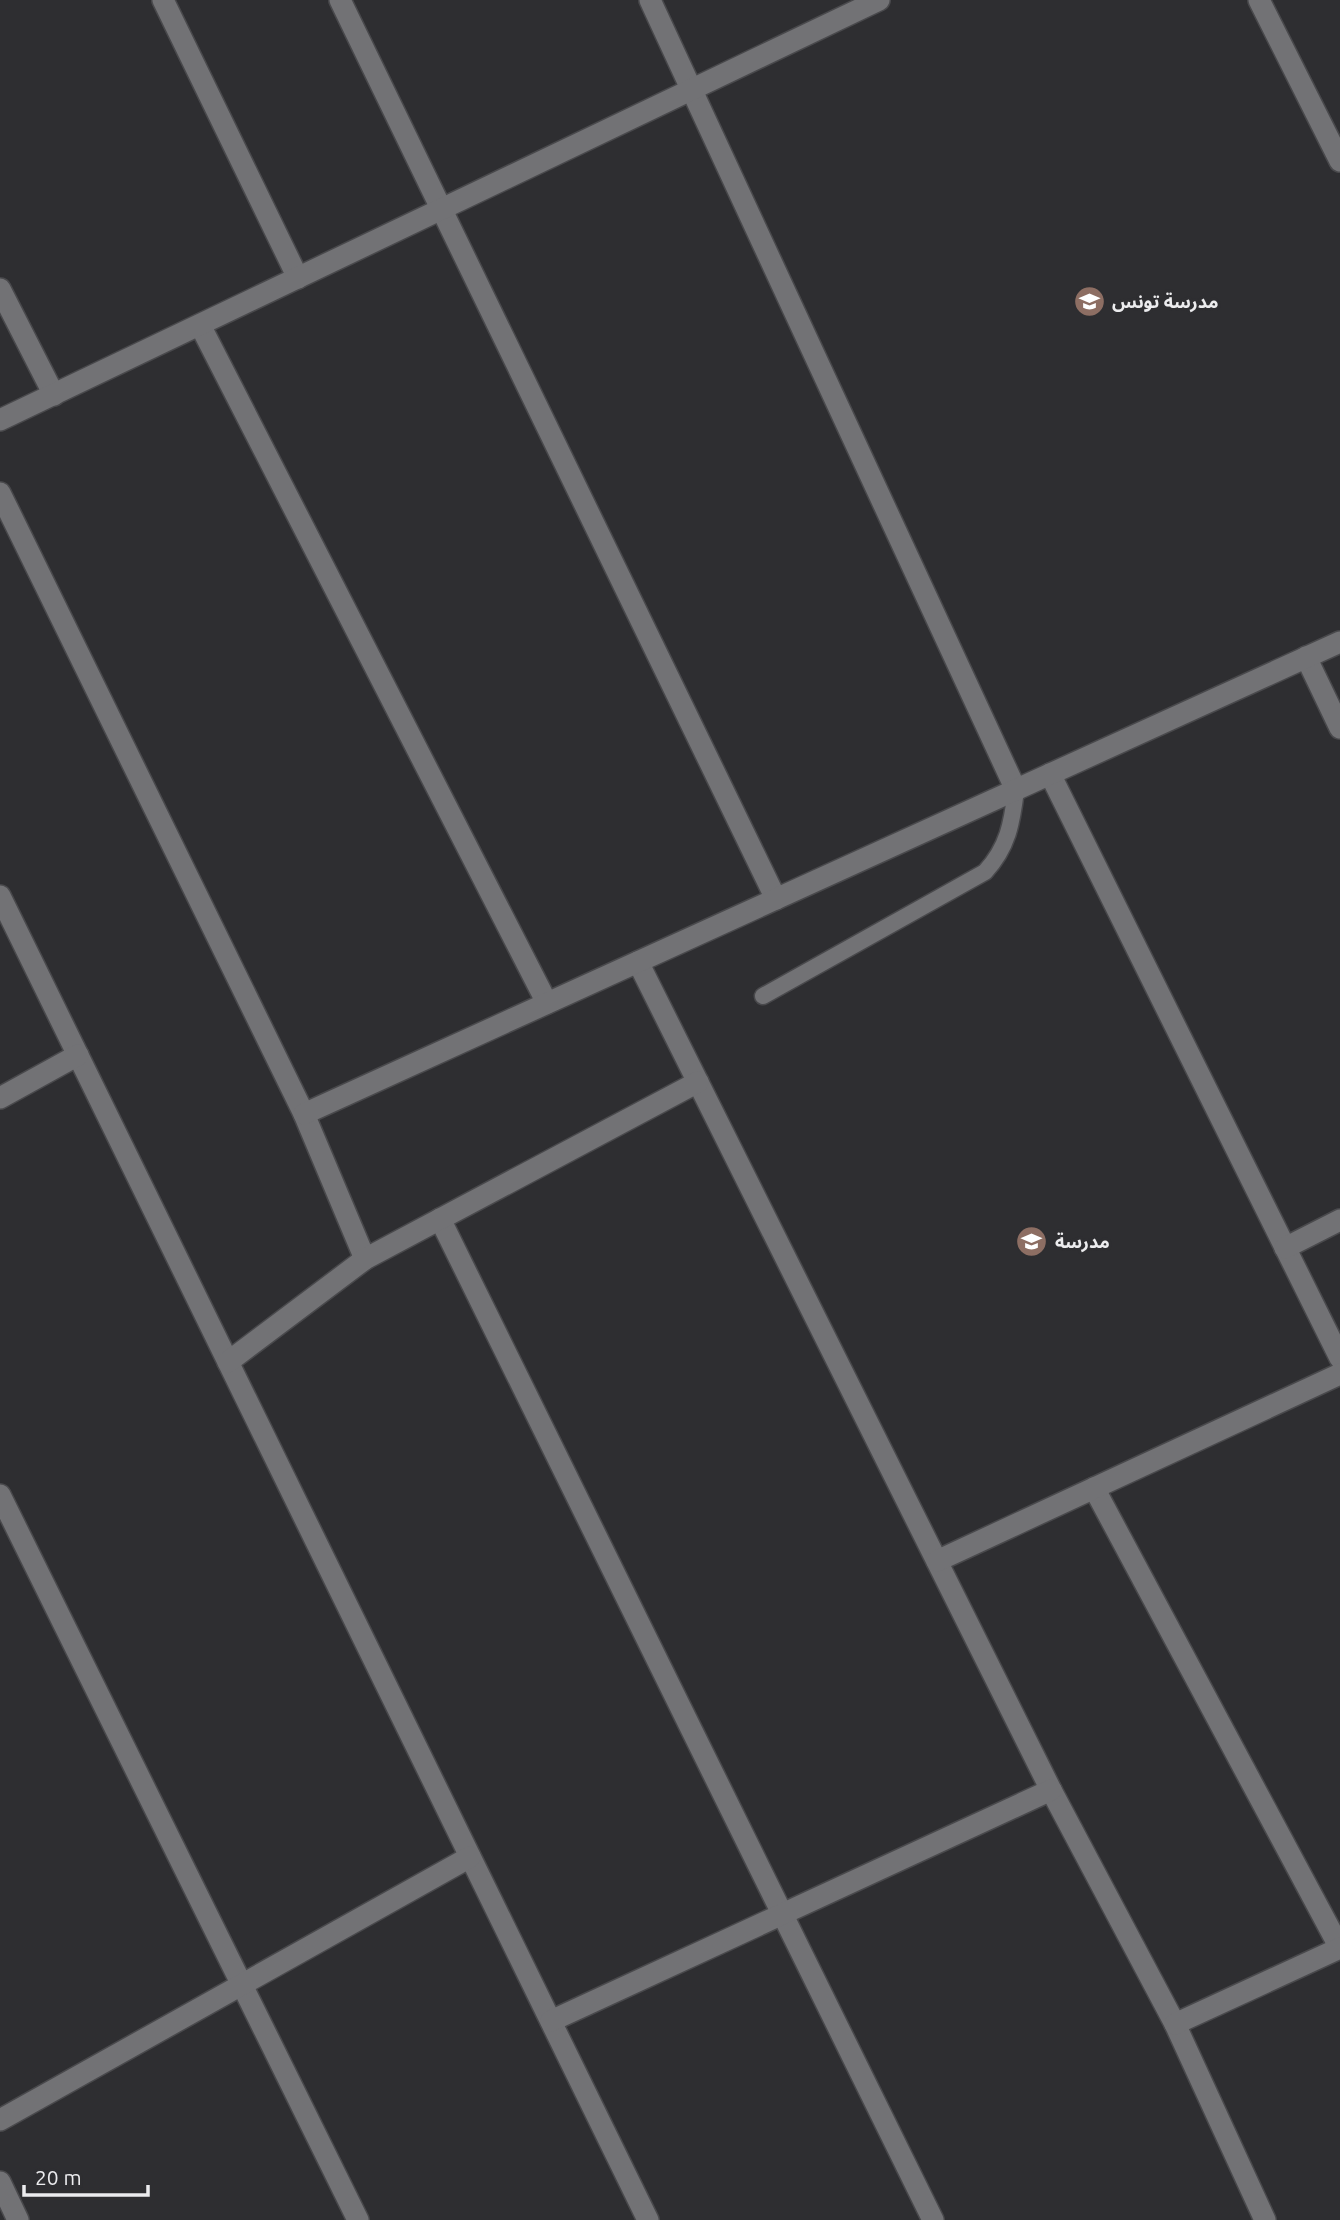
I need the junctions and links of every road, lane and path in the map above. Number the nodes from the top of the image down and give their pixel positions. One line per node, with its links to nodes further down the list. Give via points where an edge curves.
1 (163, 0): 9 (street)
2 (340, 0): 8 (street)
3 (650, 0): 6 (street)
4 (879, 0): 6 (street)
5 (1259, 0): 7 (street)
6 (693, 89): 8 (street); 19 (street)
7 (1340, 162)
8 (441, 209): 9 (street); 21 (street)
9 (298, 278): 11 (street)
10 (0, 289): 12 (street)
11 (200, 325): 12 (street); 24 (street)
12 (54, 395): 13 (street)
13 (0, 421)
14 (0, 494): 28 (street)
15 (1340, 642): 16 (street)
16 (1306, 657): 17 (street); 18 (street)
17 (1340, 728)
18 (1050, 774): 19 (street); 31 (street)
19 (1016, 790): 21 (street); 23 (lane, via 1010,833 1000,856 985,872)
20 (0, 896): 25 (street)
21 (776, 899): 22 (street)
22 (638, 962): 24 (street); 26 (street)
23 (764, 996)
24 (547, 1003): 28 (street)
25 (78, 1055): 27 (street); 34 (street)
26 (698, 1082): 29 (street); 38 (street)
27 (0, 1098)
28 (304, 1114): 32 (street)
29 (440, 1219): 32 (street); 41 (street)
30 (1340, 1220): 31 (street)
31 (1285, 1248): 33 (street)
32 (365, 1259): 34 (street)
33 (1340, 1358)
34 (228, 1362): 40 (street)
35 (1340, 1374): 36 (street)
36 (1094, 1488): 38 (street); 42 (street)
37 (0, 1495): 43 (street)
38 (937, 1561): 39 (street)
39 (1051, 1790): 41 (street); 45 (street)
40 (470, 1857): 43 (street); 44 (street)
41 (784, 1914): 44 (street); 51 (street)
42 (1340, 1948): 45 (street)
43 (241, 1987): 46 (street); 49 (street)
44 (551, 2021): 50 (street)
45 (1175, 2024): 52 (street)
46 (0, 2120)
47 (0, 2182): 48 (street)
48 (18, 2220)
49 (358, 2220)
50 (649, 2220)
51 (933, 2220)
52 (1265, 2220)

